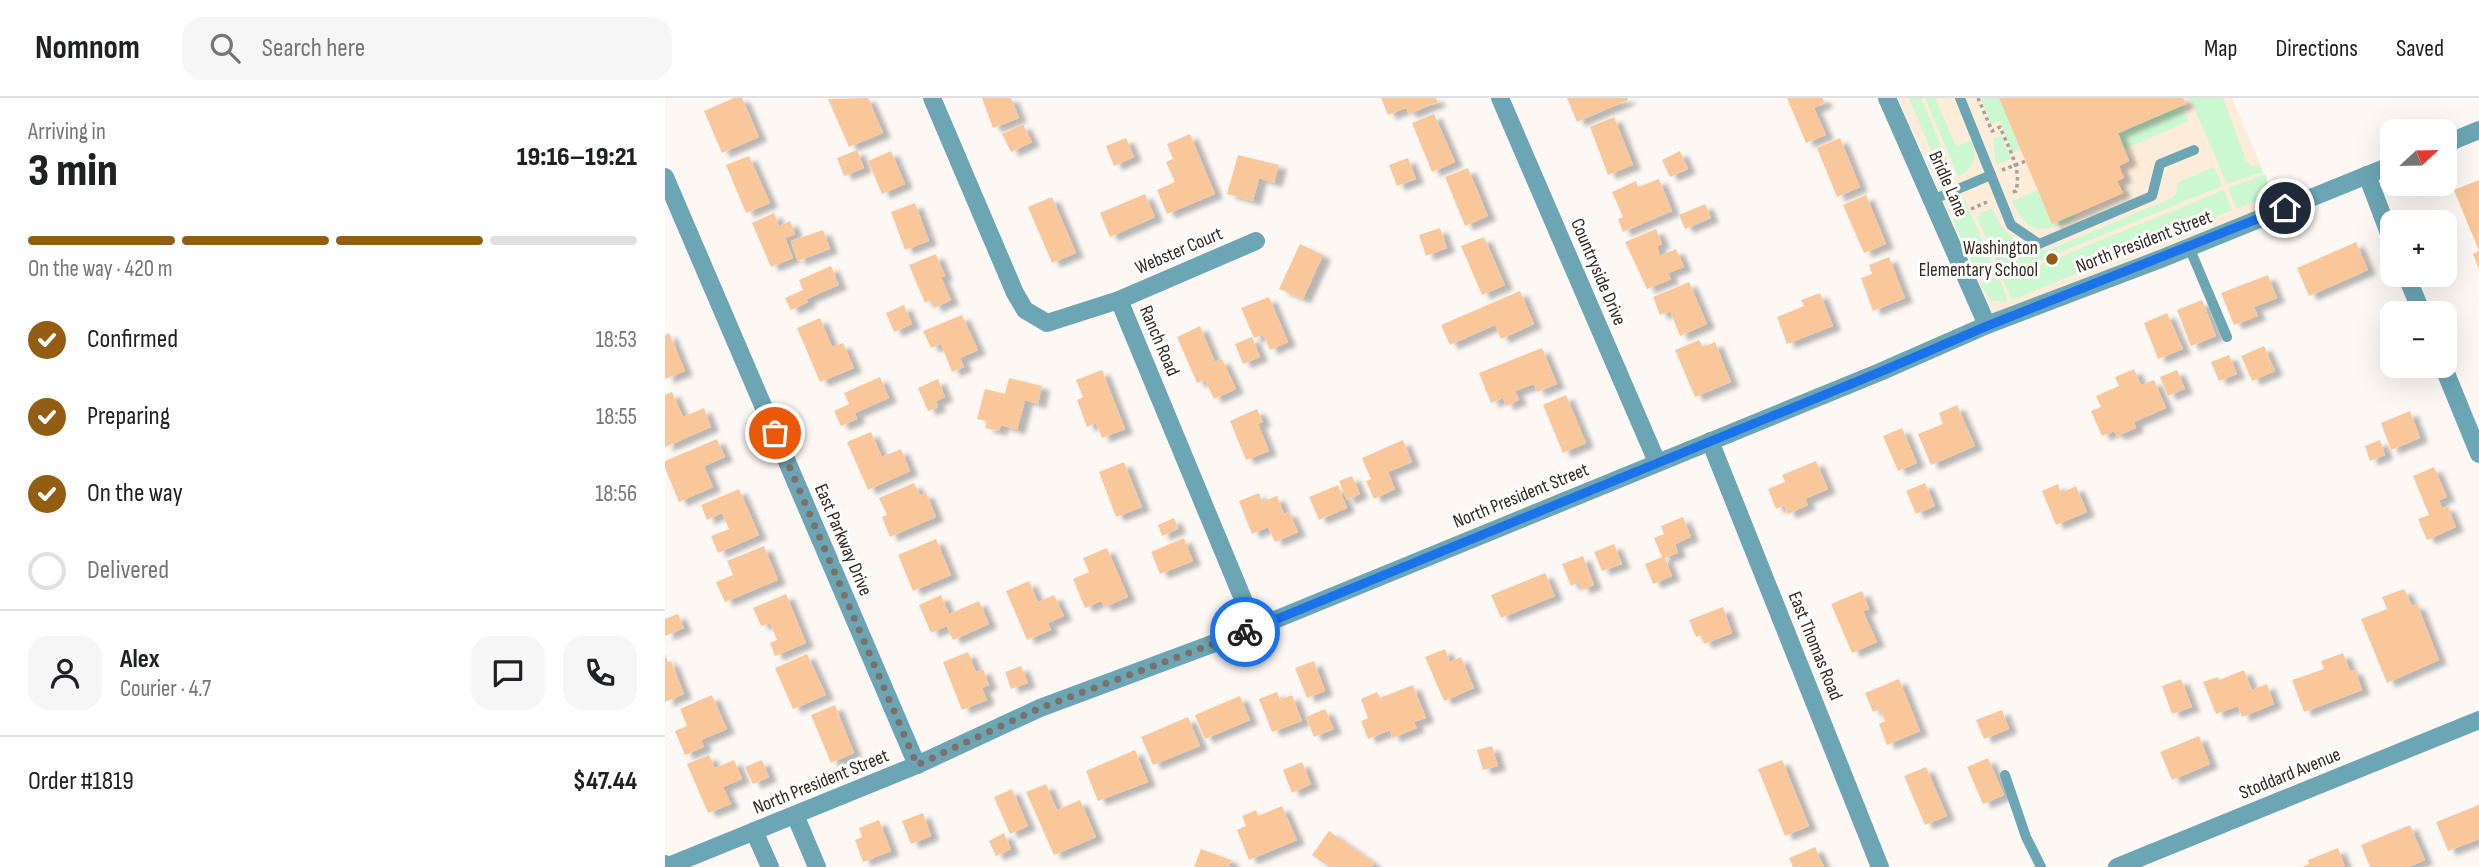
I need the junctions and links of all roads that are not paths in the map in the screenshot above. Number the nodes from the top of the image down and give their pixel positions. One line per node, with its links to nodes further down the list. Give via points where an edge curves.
1 (932, 98): 16 (street, Ranch Road, via 1025,310 1047,323)
2 (1500, 98): 22 (street, Countryside Drive)
3 (1887, 98): 12 (street, Bridle Lane)
4 (1960, 98): 9 (lane)
5 (2479, 130): 6 (street)
6 (2457, 139)
7 (2194, 150): 9 (lane, via 2160,164 2152,196 2039,244 2011,225)
8 (2380, 170): 10 (street, North President Street)
9 (1996, 173): 12 (lane)
10 (2367, 175): 13 (street); 15 (street, North President Street)
11 (665, 177): 25 (street, East Parkway Drive)
12 (1932, 200): 17 (street, Bridle Lane)
13 (2380, 210)
14 (1256, 241): 16 (street, Webster Court)
15 (2189, 247): 17 (street, North President Street); 18 (lane)
16 (1119, 300): 23 (street, Ranch Road)
17 (1987, 326): 20 (street, North President Street)
18 (2227, 337)
19 (2448, 378): 21 (street)
20 (1710, 441): 22 (street, North President Street); 32 (street, East Thomas Road)
21 (2479, 454)
22 (1657, 462): 23 (street, North President Street)
23 (1255, 628): 25 (street, North President Street, via 1040,708)
24 (2479, 720): 34 (street, Stoddard Avenue)
25 (917, 765): 27 (street, North President Street)
26 (2005, 775): 33 (lane)
27 (795, 815): 28 (street, North President Street); 31 (street)
28 (754, 831): 29 (street, North President Street); 30 (street)
29 (666, 865)
30 (770, 867)
31 (817, 867)
32 (1880, 867)
33 (2041, 867)
34 (2117, 867)

